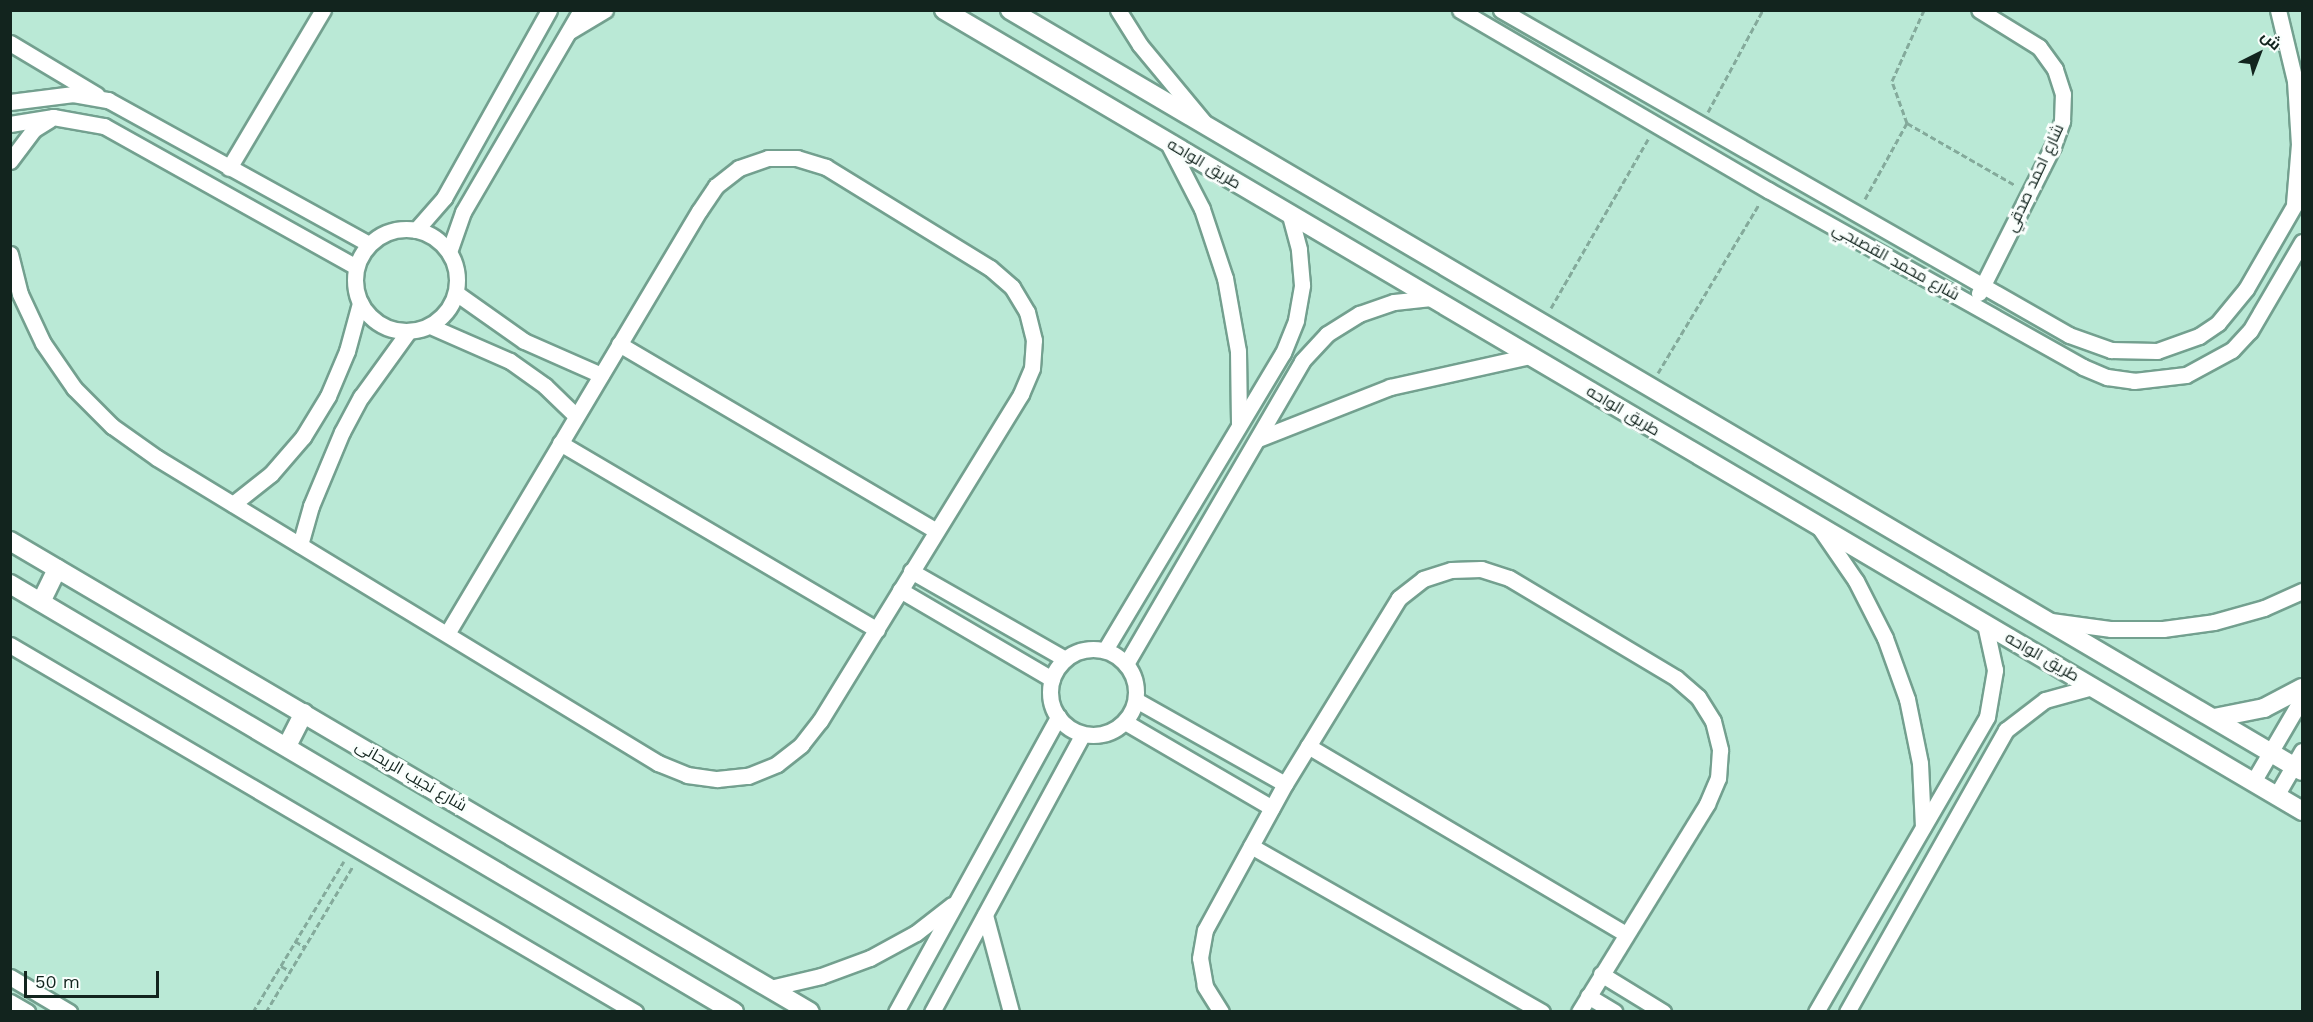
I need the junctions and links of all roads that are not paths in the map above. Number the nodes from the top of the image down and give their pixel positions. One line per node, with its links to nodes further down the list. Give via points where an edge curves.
1 (323, 10): 24 (street)
2 (581, 10): 13 (street)
3 (604, 10): 13 (street)
4 (1010, 10): 11 (street, طريق الواحه)
5 (1118, 10): 21 (street, via 1140,45)
6 (1460, 10): 14 (street, شارع محمد القصبجي)
7 (1979, 10): 34 (street, شارع احمد صدقي, via 2039,47 2055,69 2063,94 2062,121)
8 (2278, 10): 26 (street, via 2295,81 2299,144)
9 (946, 11): 22 (street, طريق الواحه)
10 (1510, 13): 14 (street); 34 (street, شارع محمد القصبجي)
11 (1032, 18): 21 (street, طريق الواحه)
12 (543, 20): 16 (street); 28 (street, via 444,198)
13 (568, 33): 16 (street)
14 (1503, 35): 38 (street, شارع محمد القصبجي)
15 (10, 42): 17 (street)
16 (558, 48): 31 (street, via 463,212)
17 (108, 100): 18 (street, via 73,94); 24 (street)
18 (10, 102)
19 (53, 117): 20 (street); 23 (street, via 33,130); 33 (street, via 104,126 129,138)
20 (10, 124)
21 (1209, 128): 59 (street, طريق الواحه)
22 (1168, 143): 27 (street, طريق الواحه); 45 (street, via 1202,209 1225,278 1238,351)
23 (10, 161)
24 (229, 168): 30 (street)
25 (2302, 192): 26 (street, شارع محمد القصبجي)
26 (2293, 208): 34 (street, شارع محمد القصبجي, via 2234,307 2199,336 2157,351 2134,352 2090,343)
27 (1290, 215): 36 (street, طريق الواحه); 45 (street, via 1302,285 1296,320 1283,353)
28 (416, 230): 30 (street, via 383,234); 31 (street, via 429,234)
29 (2302, 242): 38 (street, شارع محمد القصبجي, via 2250,331 2232,350 2186,375 2160,381 2108,377)
30 (369, 244): 33 (street)
31 (449, 252): 35 (street, via 457,272)
32 (10, 254): 48 (street, via 20,294 43,343 74,388 112,426)
33 (356, 267): 37 (street)
34 (1983, 286): 38 (street, شارع احمد صدقي)
35 (456, 293): 39 (street, via 442,318); 43 (street, via 525,341)
36 (1431, 298): 42 (street, طريق الواحه); 46 (street, via 1376,308 1328,334 1302,361)
37 (360, 303): 40 (street, via 380,324); 48 (street, via 347,351 328,396 303,437 271,474)
38 (1973, 305)
39 (430, 326): 40 (street); 44 (street, via 510,361 545,386)
40 (408, 332): 52 (street, via 372,380 342,432)
41 (620, 344): 43 (street); 50 (street); 50 (street, via 716,186 739,168 768,158 797,158 826,167 990,268 1012,287 1027,312 1034,340 1032,368 1021,394)
42 (1530, 356): 46 (street, via 1390,387); 49 (street, طريق الواحه)
43 (600, 375): 44 (street)
44 (576, 416): 47 (street)
45 (1239, 424): 64 (street)
46 (1258, 439): 66 (street)
47 (560, 443): 61 (street); 62 (street)
48 (234, 504): 52 (street)
49 (1820, 527): 60 (street, طريق الواحه); 86 (street, via 1856,580 1896,669 1920,763)
50 (936, 531): 54 (street)
51 (10, 541): 53 (street, شارع نجيب الريحانى)
52 (300, 545): 62 (street)
53 (57, 569): 58 (street); 72 (street, شارع نجيب الريحانى)
54 (911, 571): 56 (street); 65 (street)
55 (10, 584): 58 (street)
56 (900, 590): 61 (street); 67 (street)
57 (2302, 591): 59 (street, via 2264,608 2214,622 2163,629 2111,629)
58 (41, 602): 77 (street)
59 (2048, 621): 74 (street, طريق الواحه)
60 (1985, 624): 68 (street, طريق الواحه); 86 (street, via 1994,654 1992,702)
61 (877, 630): 62 (street, via 801,745 777,764 748,776 717,779 687,775 658,763)
62 (447, 633)
63 (10, 645): 98 (street)
64 (1105, 650): 65 (street, via 1084,650); 66 (street)
65 (1065, 659): 67 (street)
66 (1126, 664): 71 (street, via 1137,687)
67 (1052, 679): 73 (street, via 1051,699)
68 (2092, 687): 81 (street, طريق الواحه); 110 (street, via 2044,700 2006,730)
69 (2302, 688): 74 (street, via 2264,708)
70 (2302, 698): 79 (street)
71 (1136, 700): 75 (street); 82 (street)
72 (303, 713): 77 (street); 93 (street, شارع نجيب الريحانى)
73 (1058, 717): 76 (street); 88 (street)
74 (2214, 718): 79 (street, طريق الواحه)
75 (1125, 722): 76 (street, via 1106,734); 84 (street)
76 (1083, 734): 89 (street)
77 (286, 746): 99 (street)
78 (1308, 746): 82 (street); 90 (street); 90 (street, via 1399,598 1423,579 1451,570 1481,569 1509,578 1676,678 1698,697 1713,722 1720,750 1714,787)
79 (2271, 752): 80 (street, طريق الواحه); 81 (street)
80 (2300, 762): 83 (street)
81 (2253, 782): 83 (street, طريق الواحه)
82 (1285, 784): 84 (street)
83 (2277, 796): 85 (street, طريق الواحه)
84 (1272, 808): 87 (street)
85 (2302, 811)
86 (1923, 827): 109 (street)
87 (1251, 846): 104 (street, via 1205,930 1200,958 1205,986); 105 (street)
88 (957, 902): 93 (street, via 916,933 870,958 821,976); 101 (street)
89 (985, 915): 102 (street); 103 (street)
90 (1626, 934): 91 (street)
91 (1601, 975): 94 (street); 108 (street)
92 (11, 979): 97 (street)
93 (770, 988): 100 (street, شارع نجيب الريحانى)
94 (1588, 996): 106 (street); 107 (street)
95 (10, 1002): 96 (street)
96 (27, 1011)
97 (69, 1011)
98 (634, 1011)
99 (734, 1011)
100 (810, 1011)
101 (896, 1011)
102 (932, 1011)
103 (1011, 1011)
104 (1221, 1011)
105 (1542, 1011)
106 (1579, 1011)
107 (1615, 1011)
108 (1663, 1011)
109 (1816, 1011)
110 (1847, 1011)

